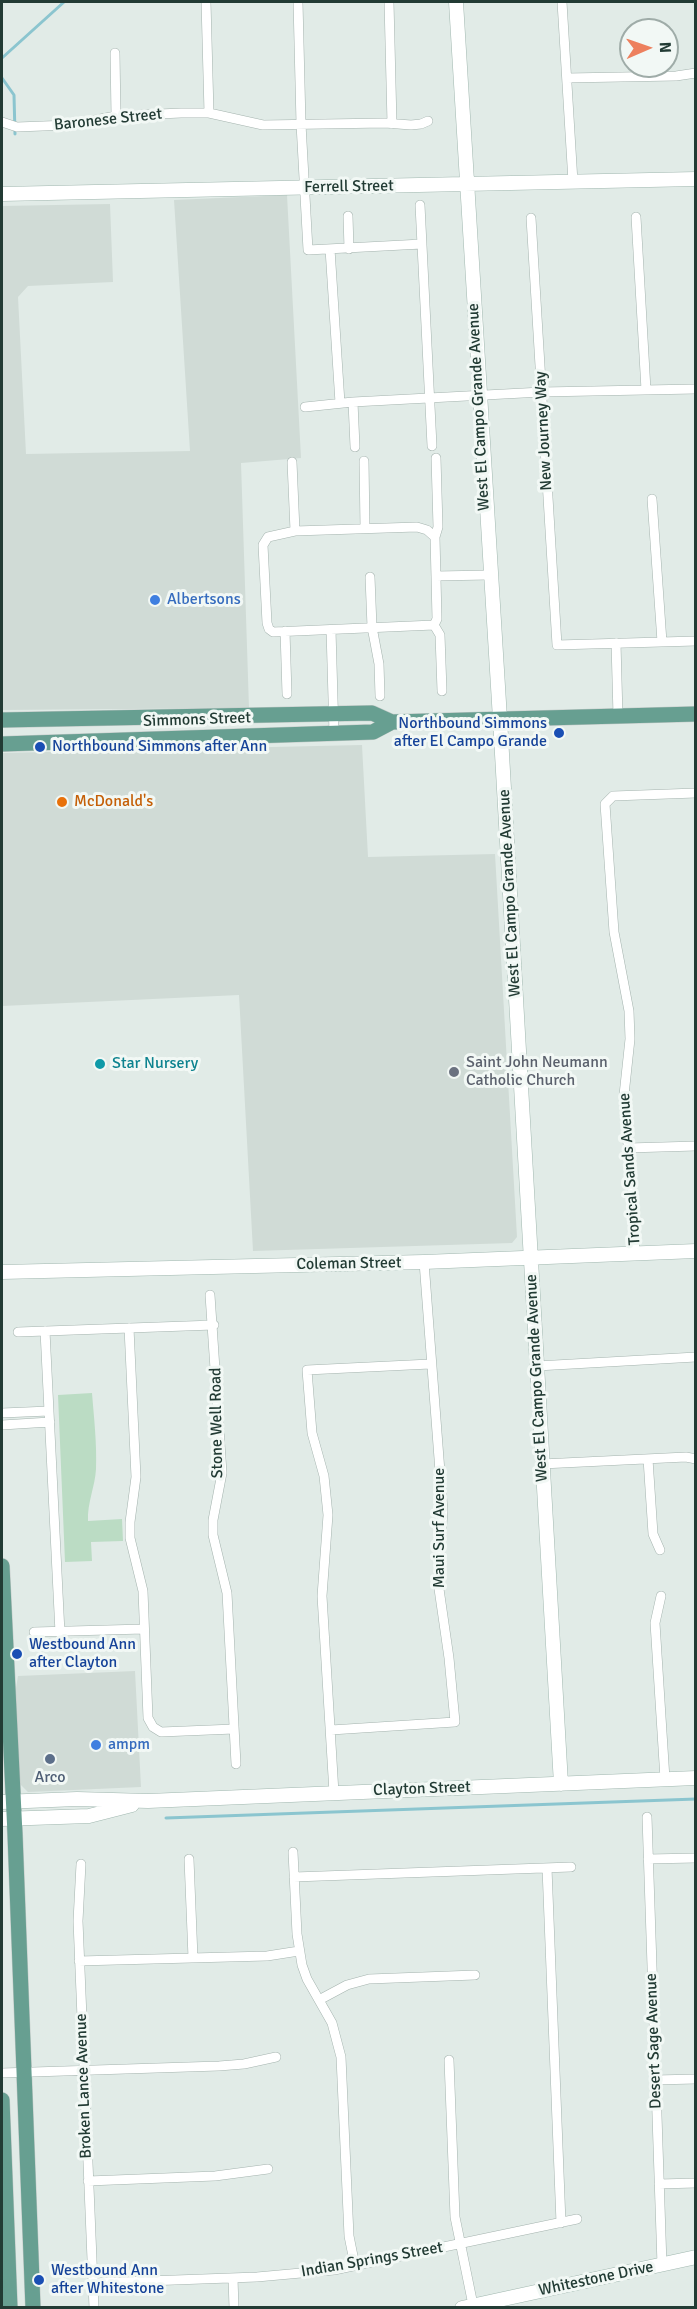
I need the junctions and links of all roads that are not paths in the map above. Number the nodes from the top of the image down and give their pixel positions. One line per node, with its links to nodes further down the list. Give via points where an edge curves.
1 (206, 2): 9 (street)
2 (298, 2): 13 (street)
3 (389, 2): 14 (street)
4 (456, 2): 17 (street, West El Campo Grande Avenue)
5 (562, 2): 8 (street)
6 (115, 53): 10 (street)
7 (696, 73): 8 (street)
8 (567, 78): 16 (street)
9 (209, 113): 10 (street, Baronese Street); 13 (street, Baronese Street, via 250,124)
10 (116, 116): 12 (street, Baronese Street, via 69,125 17,127)
11 (428, 121): 14 (street, Baronese Street)
12 (2, 122)
13 (301, 124): 14 (street, Baronese Street); 18 (street)
14 (392, 124)
15 (696, 179): 16 (street, Ferrell Street)
16 (573, 182): 17 (street, Ferrell Street)
17 (466, 185): 18 (street, Ferrell Street); 30 (street, West El Campo Grande Avenue)
18 (304, 187): 19 (street, Ferrell Street); 25 (street, via 308,250)
19 (2, 194)
20 (420, 205): 24 (street)
21 (348, 216): 26 (street)
22 (636, 216): 28 (street)
23 (531, 218): 29 (street, New Journey Way)
24 (422, 244): 26 (street); 31 (street)
25 (330, 249): 26 (street); 33 (street)
26 (349, 249)
27 (696, 389): 28 (street)
28 (646, 390): 29 (street)
29 (542, 392): 30 (street); 53 (street, New Journey Way, via 557,645)
30 (479, 396): 31 (street); 44 (street, West El Campo Grande Avenue)
31 (430, 398): 32 (street); 35 (street)
32 (352, 402): 33 (street); 36 (street)
33 (340, 403): 34 (street)
34 (306, 407)
35 (432, 446)
36 (355, 447)
37 (436, 458): 43 (street)
38 (364, 461): 41 (street)
39 (292, 462): 42 (street)
40 (652, 499): 52 (street)
41 (365, 528): 42 (street); 43 (street, via 417,527)
42 (295, 531): 50 (street, via 268,537 263,545 267,623 273,632)
43 (435, 537): 45 (street)
44 (489, 574): 45 (street); 60 (street, West El Campo Grande Avenue)
45 (436, 576): 47 (street)
46 (370, 577): 48 (street)
47 (434, 625): 48 (street); 54 (street, via 440,635)
48 (372, 627): 49 (street); 56 (street, via 380,664)
49 (332, 630): 50 (street); 57 (street)
50 (285, 631): 55 (street)
51 (696, 641): 52 (street)
52 (662, 642): 53 (street)
53 (616, 644): 59 (street)
54 (442, 691)
55 (287, 694)
56 (380, 696)
57 (334, 714): 61 (main road, Simmons Street); 62 (main road, Simmons Street, via 372,713); 63 (street)
58 (696, 714): 59 (main road, Simmons Street)
59 (618, 716): 60 (main road, Simmons Street)
60 (500, 719): 62 (main road, Simmons Street); 70 (street, West El Campo Grande Avenue)
61 (2, 720)
62 (392, 722): 63 (main road, Simmons Street, via 373,732)
63 (334, 733): 64 (main road, Simmons Street)
64 (2, 744)
65 (696, 793): 67 (street, Tropical Sands Avenue, via 613,796 605,804 614,932 629,1011 624,1095)
66 (696, 1146): 67 (street)
67 (628, 1148): 69 (street, Tropical Sands Avenue)
68 (696, 1251): 69 (street, Coleman Street)
69 (635, 1253): 70 (street, Coleman Street)
70 (530, 1257): 71 (street, Coleman Street); 80 (street, West El Campo Grande Avenue)
71 (424, 1262): 72 (street, Coleman Street); 79 (street, Maui Surf Avenue)
72 (2, 1272)
73 (210, 1295): 74 (street, Stone Well Road)
74 (214, 1325): 75 (street); 95 (street, Stone Well Road, via 222,1473 213,1535 227,1593)
75 (129, 1328): 76 (street); 91 (street, via 136,1477 130,1538 143,1591)
76 (45, 1331): 77 (street); 81 (street)
77 (18, 1332)
78 (696, 1357): 80 (street)
79 (430, 1364): 96 (street, Maui Surf Avenue, via 438,1425 442,1511 438,1582 455,1722); 96 (street, via 307,1370 312,1434 324,1476 328,1515 322,1596)
80 (537, 1366): 87 (street, West El Campo Grande Avenue)
81 (49, 1411): 82 (street); 83 (street)
82 (2, 1413)
83 (50, 1422): 84 (street); 93 (street)
84 (2, 1425)
85 (648, 1459): 86 (street); 87 (street); 88 (street, via 653,1534)
86 (696, 1459)
87 (542, 1464): 101 (street, West El Campo Grande Avenue)
88 (660, 1550)
89 (2, 1566): 97 (main road)
90 (661, 1596): 100 (street, via 655,1623)
91 (144, 1629): 93 (street); 95 (street, via 148,1718 153,1728 161,1732)
92 (34, 1632): 93 (street)
93 (60, 1633)
94 (2, 1716): 97 (main road)
95 (234, 1729): 98 (street, Stone Well Road)
96 (330, 1730): 102 (street)
97 (10, 1731): 105 (main road)
98 (236, 1764)
99 (696, 1778): 100 (street, Clayton Street)
100 (665, 1779): 101 (street, Clayton Street)
101 (561, 1784): 102 (street, Clayton Street)
102 (334, 1793): 104 (street, Clayton Street)
103 (88, 1800): 104 (street, Clayton Street); 105 (street, Clayton Street); 106 (street)
104 (148, 1801): 106 (street, Clayton Street)
105 (7, 1802): 108 (main road)
106 (89, 1816): 108 (street, Clayton Street)
107 (647, 1818): 112 (street, Desert Sage Avenue)
108 (8, 1820): 126 (main road)
109 (293, 1852): 116 (street)
110 (696, 1858): 112 (street)
111 (189, 1859): 118 (street)
112 (648, 1859): 128 (street, Desert Sage Avenue)
113 (81, 1864): 119 (street, Broken Lance Avenue)
114 (572, 1867): 115 (street)
115 (547, 1868): 116 (street); 135 (street)
116 (294, 1877): 117 (street)
117 (299, 1952): 118 (street); 121 (street, via 306,1979)
118 (193, 1958): 119 (street)
119 (79, 1961): 124 (street, Broken Lance Avenue)
120 (475, 1975): 121 (street, via 369,1979 346,1985)
121 (319, 2000): 139 (street, via 332,2023 341,2057 349,2236)
122 (276, 2057): 124 (street, via 219,2066)
123 (449, 2060): 136 (street, via 455,2217)
124 (83, 2071): 126 (street); 131 (street, Broken Lance Avenue)
125 (2, 2073): 126 (street)
126 (24, 2073): 144 (main road)
127 (696, 2079): 128 (street)
128 (655, 2080): 133 (street, Desert Sage Avenue)
129 (2, 2100): 143 (main road)
130 (268, 2169): 131 (street, via 215,2176)
131 (88, 2181): 141 (street, Broken Lance Avenue)
132 (696, 2183): 133 (street)
133 (659, 2184): 138 (street, Desert Sage Avenue)
134 (577, 2219): 135 (street, Indian Springs Street)
135 (561, 2223): 136 (street, Indian Springs Street)
136 (461, 2244): 139 (street, Indian Springs Street); 142 (street)
137 (696, 2258): 138 (street, Whitestone Drive)
138 (662, 2265): 142 (street, Whitestone Drive)
139 (355, 2266): 140 (street, Indian Springs Street)
140 (233, 2278): 141 (street, Indian Springs Street); 146 (street)
141 (93, 2283): 145 (street, Broken Lance Avenue)
142 (467, 2306)
143 (10, 2307)
144 (33, 2307)
145 (94, 2307)
146 (234, 2307)

